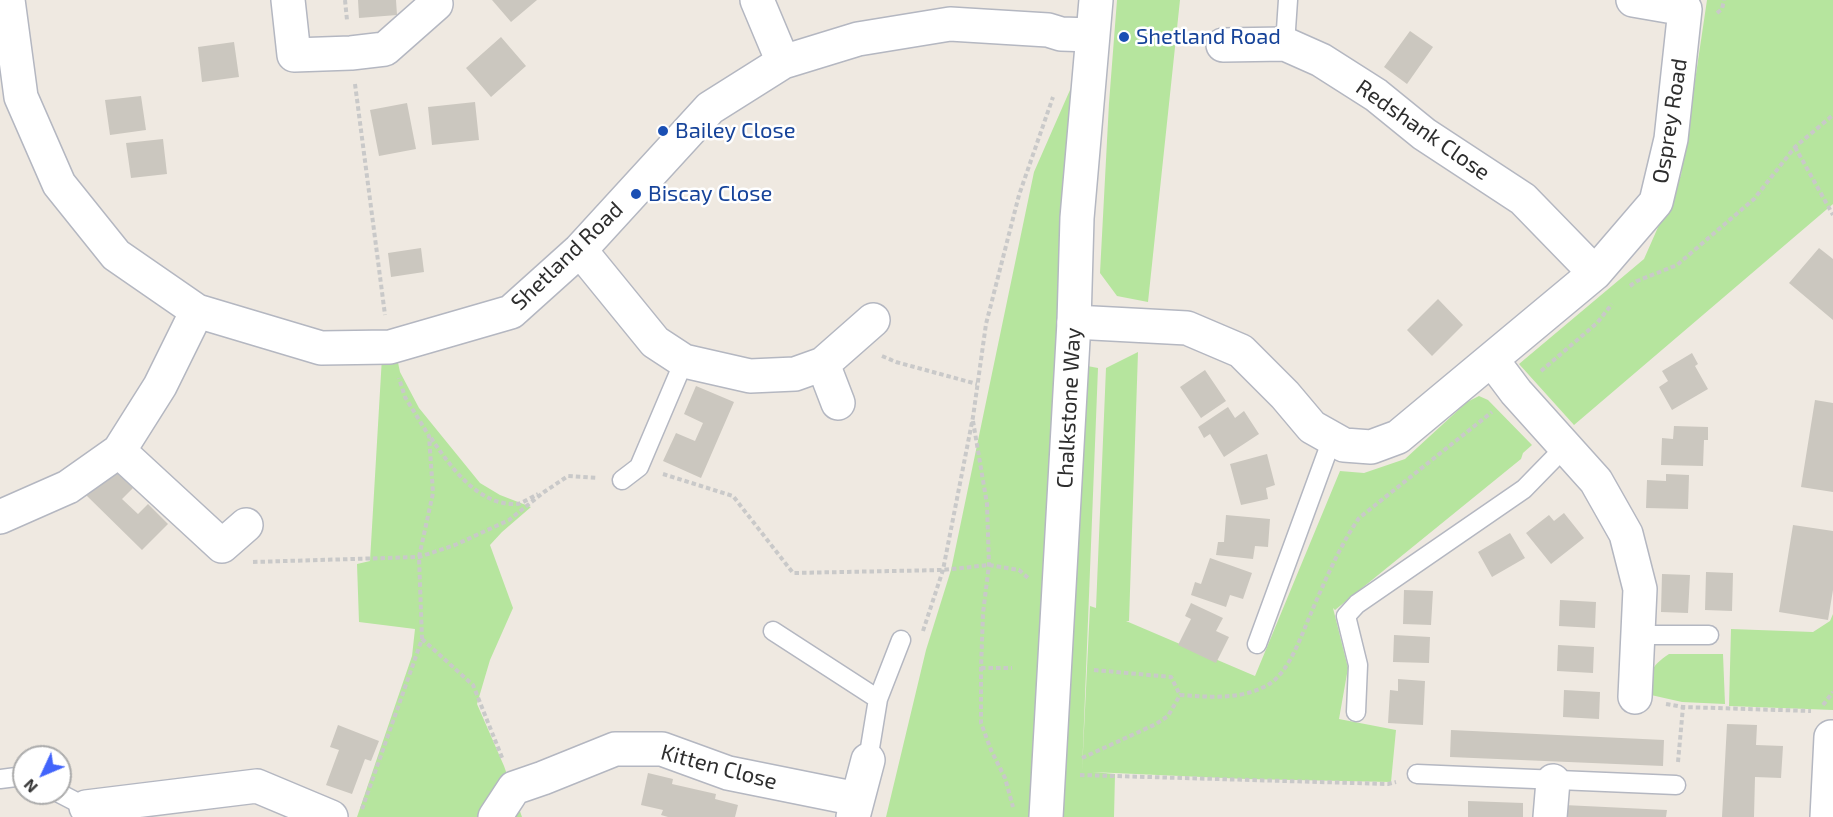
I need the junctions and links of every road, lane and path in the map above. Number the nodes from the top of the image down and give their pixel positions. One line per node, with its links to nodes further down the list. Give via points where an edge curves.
1 (8, 0): 20 (street, Shetland Road, via 21,98 58,184 116,255)
2 (288, 0): 7 (street, via 294,55 385,49)
3 (757, 0): 11 (street)
4 (1096, 0): 8 (street, Chalkstone Way)
5 (1288, 0): 9 (lane)
6 (1633, 0): 17 (street, Osprey Road, via 1685,9 1671,140 1656,201)
7 (436, 4)
8 (1092, 35): 11 (street, Shetland Road, via 950,24 858,39); 22 (street, Chalkstone Way, via 1077,218)
9 (1285, 44): 10 (street, Redshank Close); 17 (street, Redshank Close, via 1321,60 1376,94 1424,134 1523,199)
10 (1223, 45)
11 (783, 62): 16 (street, Shetland Road, via 710,108)
12 (1056, 87): 27 (path, via 1019,195 986,324)
13 (1833, 115): 14 (path)
14 (1795, 147): 15 (path); 18 (path, via 1754,200 1677,265)
15 (1833, 215)
16 (580, 250): 20 (street, Shetland Road, via 511,312 390,347 321,348); 24 (street, via 655,342)
17 (1595, 273): 25 (street, Osprey Road)
18 (1621, 292)
19 (1615, 300): 28 (path, via 1597,324)
20 (197, 311): 34 (street, via 160,386)
21 (873, 320): 23 (street)
22 (1074, 322): 32 (street, Osprey Road, via 1187,327 1241,351 1312,427); 43 (street, Chalkstone Way)
23 (847, 343): 26 (street); 27 (path, via 896,362)
24 (684, 360): 26 (street, via 750,376 795,374); 35 (lane)
25 (1492, 360): 28 (street); 32 (street, Osprey Road, via 1398,437 1371,447 1344,445)
26 (824, 364): 29 (street)
27 (977, 384): 30 (path)
28 (1516, 392): 33 (street); 52 (path, via 1359,519 1302,638 1287,665 1268,685 1246,694 1214,698)
29 (838, 403)
30 (972, 417): 41 (path, via 987,504); 42 (path)
31 (429, 436): 37 (path, via 447,462 491,500 518,504)
32 (1332, 439): 48 (lane)
33 (1564, 447): 45 (street, via 1596,482 1626,534 1640,589); 55 (lane, via 1524,489 1356,604 1346,616 1358,665)
34 (119, 451): 38 (street, via 68,486); 40 (street)
35 (639, 467): 36 (lane); 42 (path, via 733,496 793,573)
36 (622, 480): 37 (path, via 568,476)
37 (544, 492): 40 (path, via 509,520 418,557 243,562)
38 (0, 517)
39 (246, 525): 40 (street)
40 (222, 546)
41 (989, 565): 42 (path); 43 (path, via 1019,570 1039,585); 49 (path)
42 (943, 570)
43 (1060, 585): 70 (street, Chalkstone Way)
44 (773, 631): 54 (lane)
45 (1638, 635): 46 (lane); 53 (street)
46 (1709, 635)
47 (901, 640): 54 (lane)
48 (1257, 645)
49 (981, 668): 50 (path); 66 (path, via 981,723 1005,778)
50 (1012, 668)
51 (1094, 670): 52 (path, via 1171,677)
52 (1180, 695): 58 (path, via 1168,716 1156,724)
53 (1635, 697): 56 (path, via 1683,707)
54 (878, 699): 57 (lane)
55 (1356, 711)
56 (1825, 724): 72 (street)
57 (868, 760): 65 (street)
58 (1074, 762)
59 (1417, 774): 60 (path, via 1388,784); 61 (lane)
60 (1073, 775)
61 (1553, 781): 62 (lane); 71 (street)
62 (1676, 784)
63 (514, 788): 65 (street, Kitten Close, via 615,749 662,749 728,773); 68 (path, via 473,685 422,639); 69 (street)
64 (77, 806): 67 (street, via 257,786)
65 (855, 808)
66 (1014, 813)
67 (331, 817)
68 (359, 817)
69 (495, 817)
70 (1046, 817)
71 (1550, 817)
72 (1827, 817)

